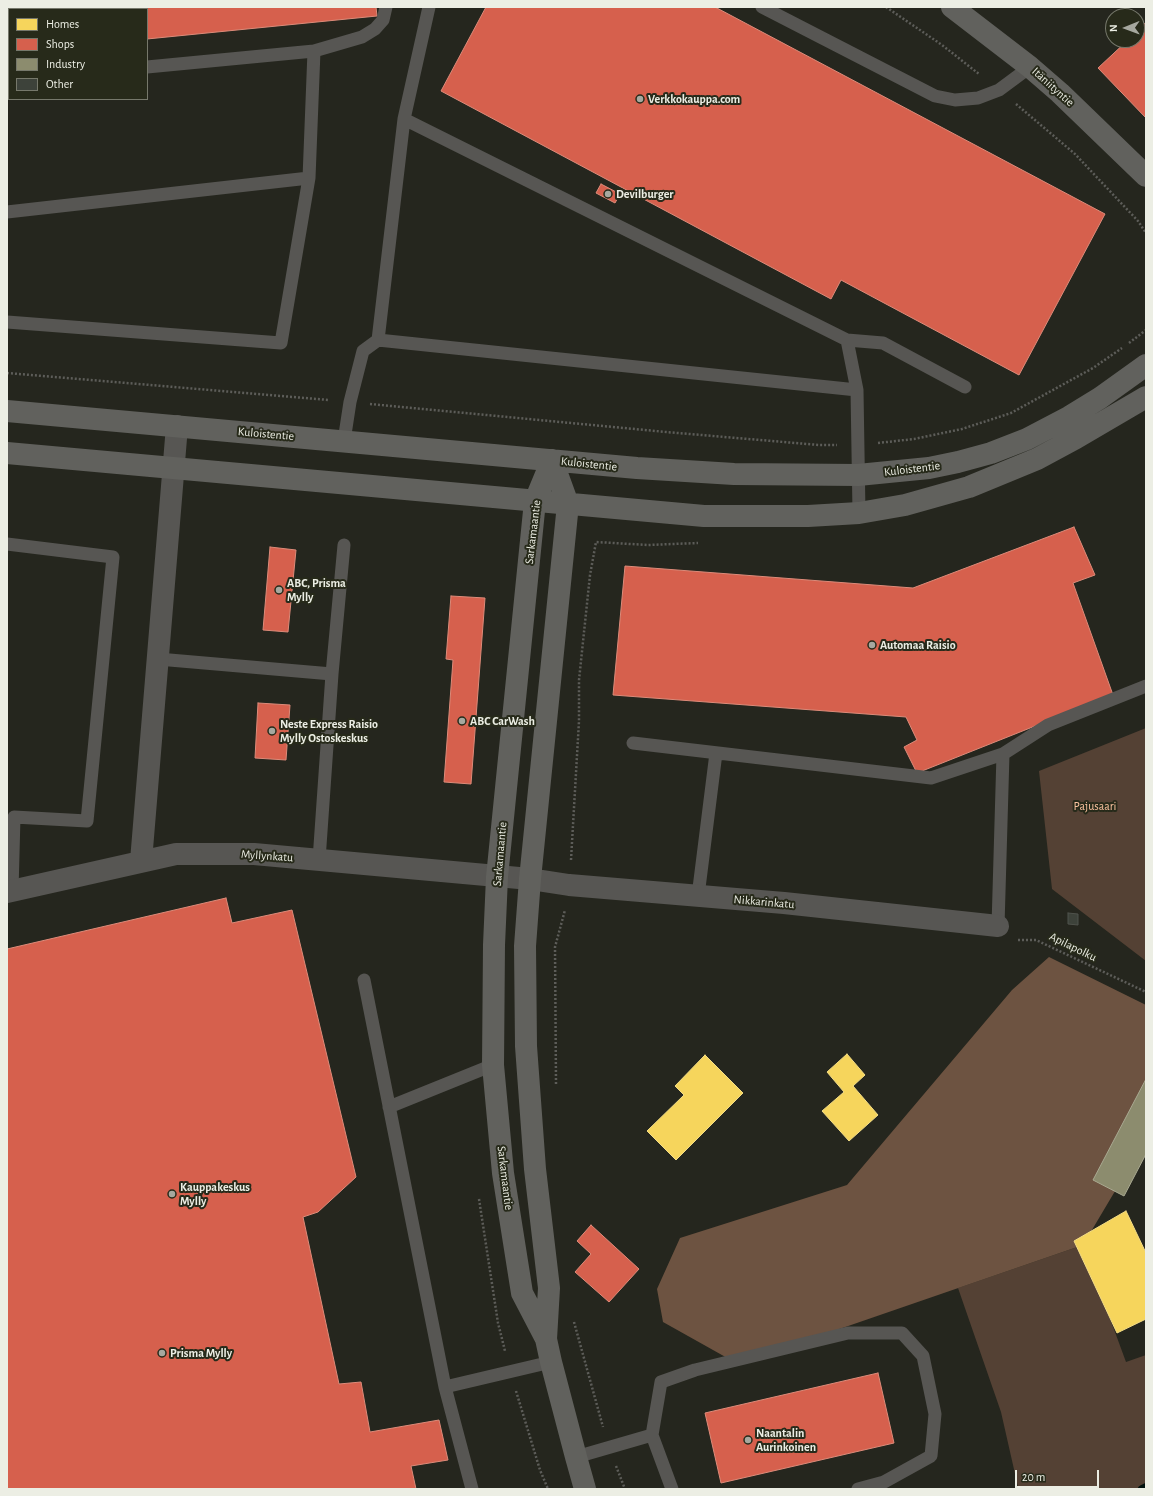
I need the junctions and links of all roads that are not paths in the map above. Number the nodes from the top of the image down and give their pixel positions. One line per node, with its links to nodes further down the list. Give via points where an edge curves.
1 (386, 7): 5 (lane, via 383,20 362,37)
2 (429, 7): 8 (lane)
3 (762, 7): 7 (lane, via 935,96 955,100 978,98 999,90)
4 (952, 7): 7 (street, Itäniityntie)
5 (314, 51): 6 (lane); 10 (lane)
6 (148, 67)
7 (1030, 67): 9 (street, Itäniityntie)
8 (404, 119): 13 (lane); 14 (lane)
9 (1146, 176)
10 (309, 178): 11 (lane); 12 (lane, via 281,343)
11 (7, 212)
12 (7, 322)
13 (378, 340): 17 (lane); 21 (lane, via 363,351 350,402)
14 (847, 340): 16 (lane, via 883,343); 17 (lane)
15 (1146, 365): 25 (street, Kuloistentie, via 1069,417 1027,439 991,453 929,468)
16 (965, 387)
17 (857, 390): 25 (lane)
18 (1146, 397): 28 (street, via 1076,438 1009,471 969,487 905,505)
19 (7, 411): 20 (street, Kuloistentie)
20 (177, 426): 21 (street, Kuloistentie); 24 (street)
21 (344, 441): 23 (street, Kuloistentie)
22 (7, 454): 24 (street)
23 (552, 460): 25 (street, Kuloistentie, via 734,474); 26 (street, Sarkamaantie); 27 (street, Sarkamaantie)
24 (174, 468): 26 (street); 31 (street)
25 (858, 475): 28 (lane)
26 (535, 501): 27 (street); 39 (street, Sarkamaantie)
27 (568, 504): 28 (street, via 704,516 808,516); 40 (street, Sarkamaantie)
28 (859, 513)
29 (7, 544): 41 (lane, via 113,557 87,821 14,817)
30 (344, 545): 32 (lane)
31 (158, 659): 32 (lane); 38 (street)
32 (332, 674): 37 (lane)
33 (1146, 686): 36 (lane, via 1048,725)
34 (633, 743): 35 (lane)
35 (716, 753): 36 (lane, via 931,778); 42 (lane)
36 (1003, 754): 43 (lane)
37 (319, 860): 38 (street, Myllynkatu, via 214,853 176,854); 39 (street, Myllynkatu)
38 (141, 861): 41 (street, Myllynkatu)
39 (497, 877): 40 (street, Myllynkatu); 45 (street, Sarkamaantie)
40 (530, 880): 42 (street, Nikkarinkatu); 47 (street, Sarkamaantie, via 525,946 526,1046 535,1169 549,1288)
41 (9, 891)
42 (698, 896): 43 (street, Nikkarinkatu, via 784,903)
43 (1006, 933)
44 (364, 980): 46 (lane)
45 (493, 1065): 46 (lane); 47 (street, Sarkamaantie, via 502,1173 522,1293)
46 (388, 1108): 49 (lane)
47 (546, 1339): 48 (street, Sarkamaantie)
48 (551, 1362): 49 (lane); 51 (street, Sarkamaantie)
49 (445, 1386): 52 (lane)
50 (652, 1435): 51 (lane); 54 (lane); 55 (lane, via 661,1382 695,1370 848,1333 902,1332 923,1356 935,1414 930,1456 884,1482)
51 (576, 1457): 53 (street, Sarkamaantie)
52 (472, 1489)
53 (585, 1489)
54 (672, 1489)
55 (858, 1489)

